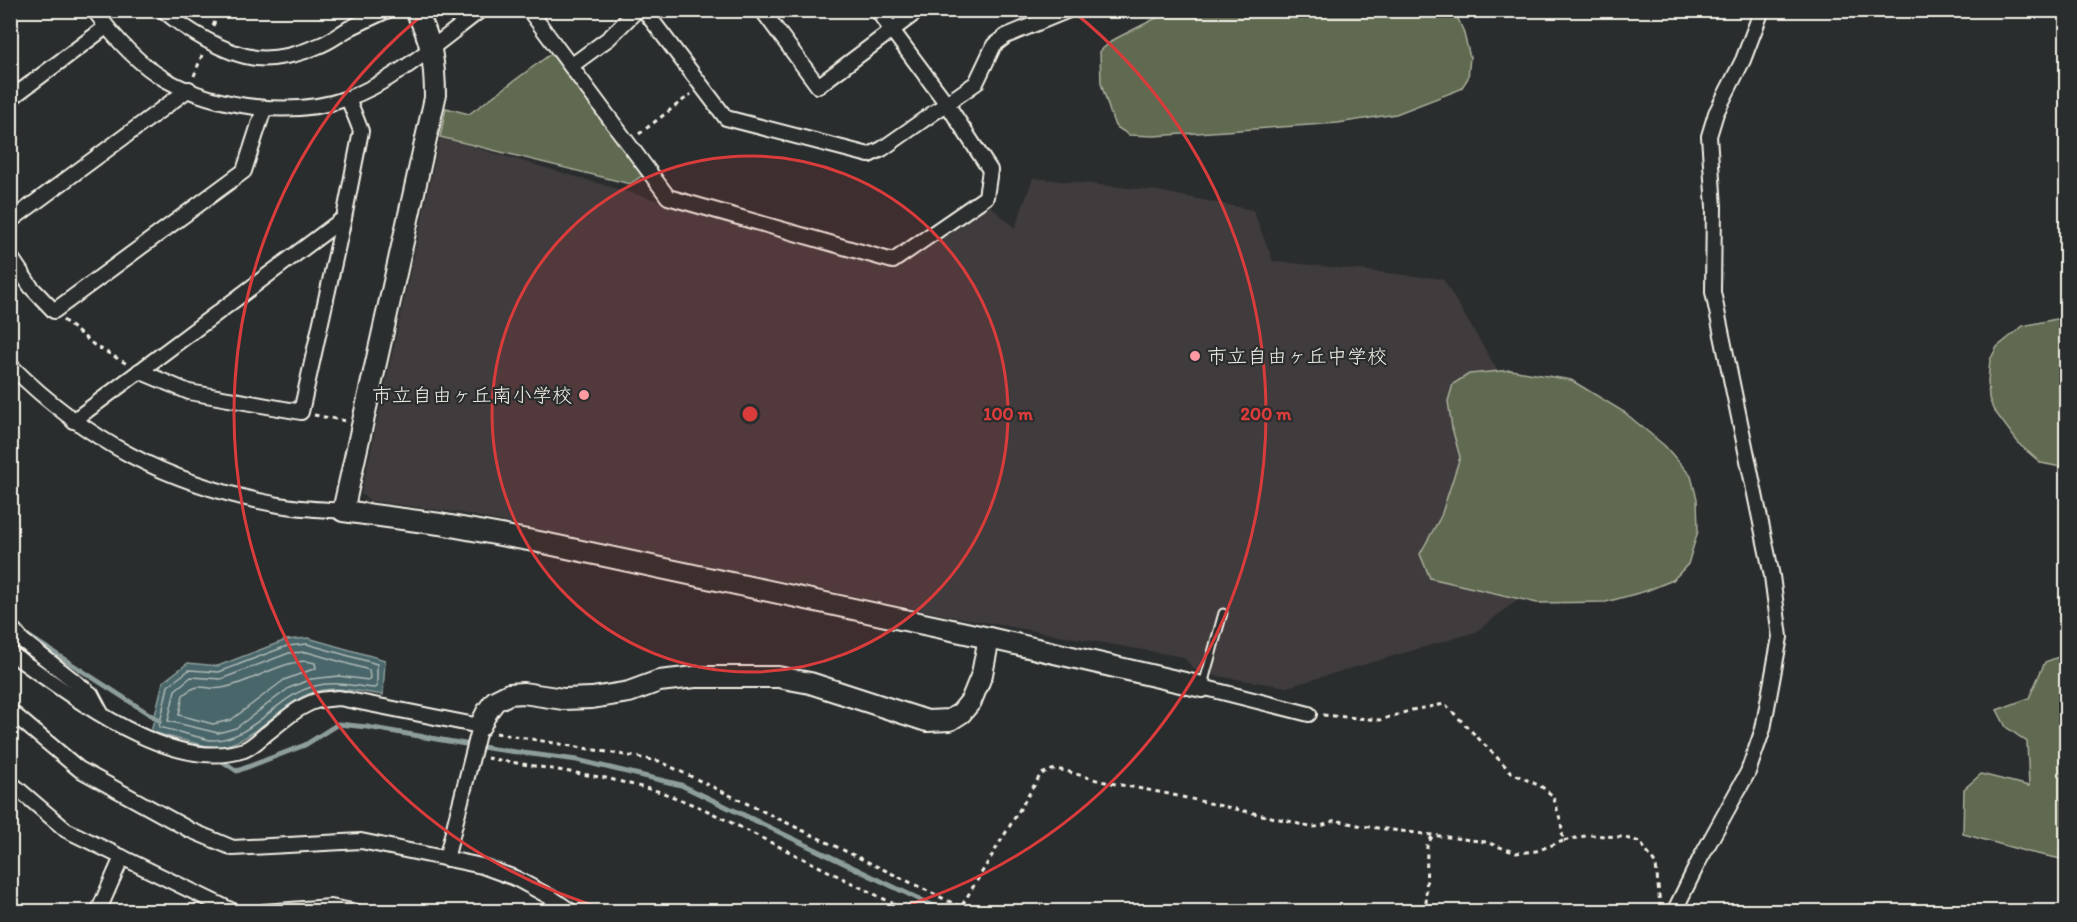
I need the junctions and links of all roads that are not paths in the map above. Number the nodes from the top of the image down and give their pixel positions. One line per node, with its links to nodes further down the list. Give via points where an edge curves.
1 (94, 10): 14 (street)
2 (163, 10): 3 (street, via 187,29 235,53 257,58 301,53)
3 (388, 10)
4 (415, 10): 16 (street)
5 (481, 10): 16 (street)
6 (529, 10): 17 (street)
7 (637, 10): 17 (street, via 609,38)
8 (644, 10): 21 (street, via 726,118 869,154)
9 (762, 10): 15 (street, via 818,86)
10 (877, 10): 15 (street)
11 (919, 10): 15 (street)
12 (1069, 10): 21 (street, via 1006,36 994,45 976,83)
13 (1762, 10): 49 (street, via 1709,136 1714,207 1713,292 1772,576 1780,637 1763,729 1748,772)
14 (106, 27): 18 (street, via 165,80); 19 (street)
15 (892, 31): 21 (street)
16 (432, 47): 20 (street, via 383,82); 29 (street, via 435,98)
17 (571, 66): 21 (street, via 668,197 893,261 986,196 990,170)
18 (189, 89): 22 (street, via 233,104); 24 (street)
19 (10, 99)
20 (348, 99): 22 (street); 23 (street, via 362,131)
21 (947, 104)
22 (264, 109): 25 (street, via 244,171 54,310)
23 (345, 218): 27 (street); 27 (street, via 301,412 189,392)
24 (10, 221)
25 (10, 256)
26 (10, 365): 28 (street)
27 (139, 371): 28 (street)
28 (73, 421): 29 (street, via 122,452 199,485 276,505)
29 (343, 511): 32 (street, via 539,542)
30 (1223, 613): 34 (lane)
31 (10, 626): 37 (street, via 23,641 91,694)
32 (988, 638): 34 (street); 38 (street, via 982,674 971,700 950,720 927,721 810,682 695,677 659,681 629,692 592,698 509,694 495,701)
33 (10, 653): 37 (street)
34 (1202, 687): 36 (street)
35 (10, 711): 41 (street, via 79,769 190,830 233,848 361,841)
36 (1309, 714)
37 (102, 715): 38 (street, via 155,743 195,754 228,754 247,749 295,712 315,702 339,698)
38 (480, 726): 41 (street)
39 (10, 782): 40 (street, via 66,830)
40 (122, 857): 42 (street); 44 (street)
41 (446, 859): 48 (street, via 515,878)
42 (216, 907): 45 (street)
43 (330, 909): 46 (street); 47 (street)
44 (98, 912)
45 (235, 912)
46 (262, 912)
47 (357, 912)
48 (573, 912)
49 (1674, 912)

